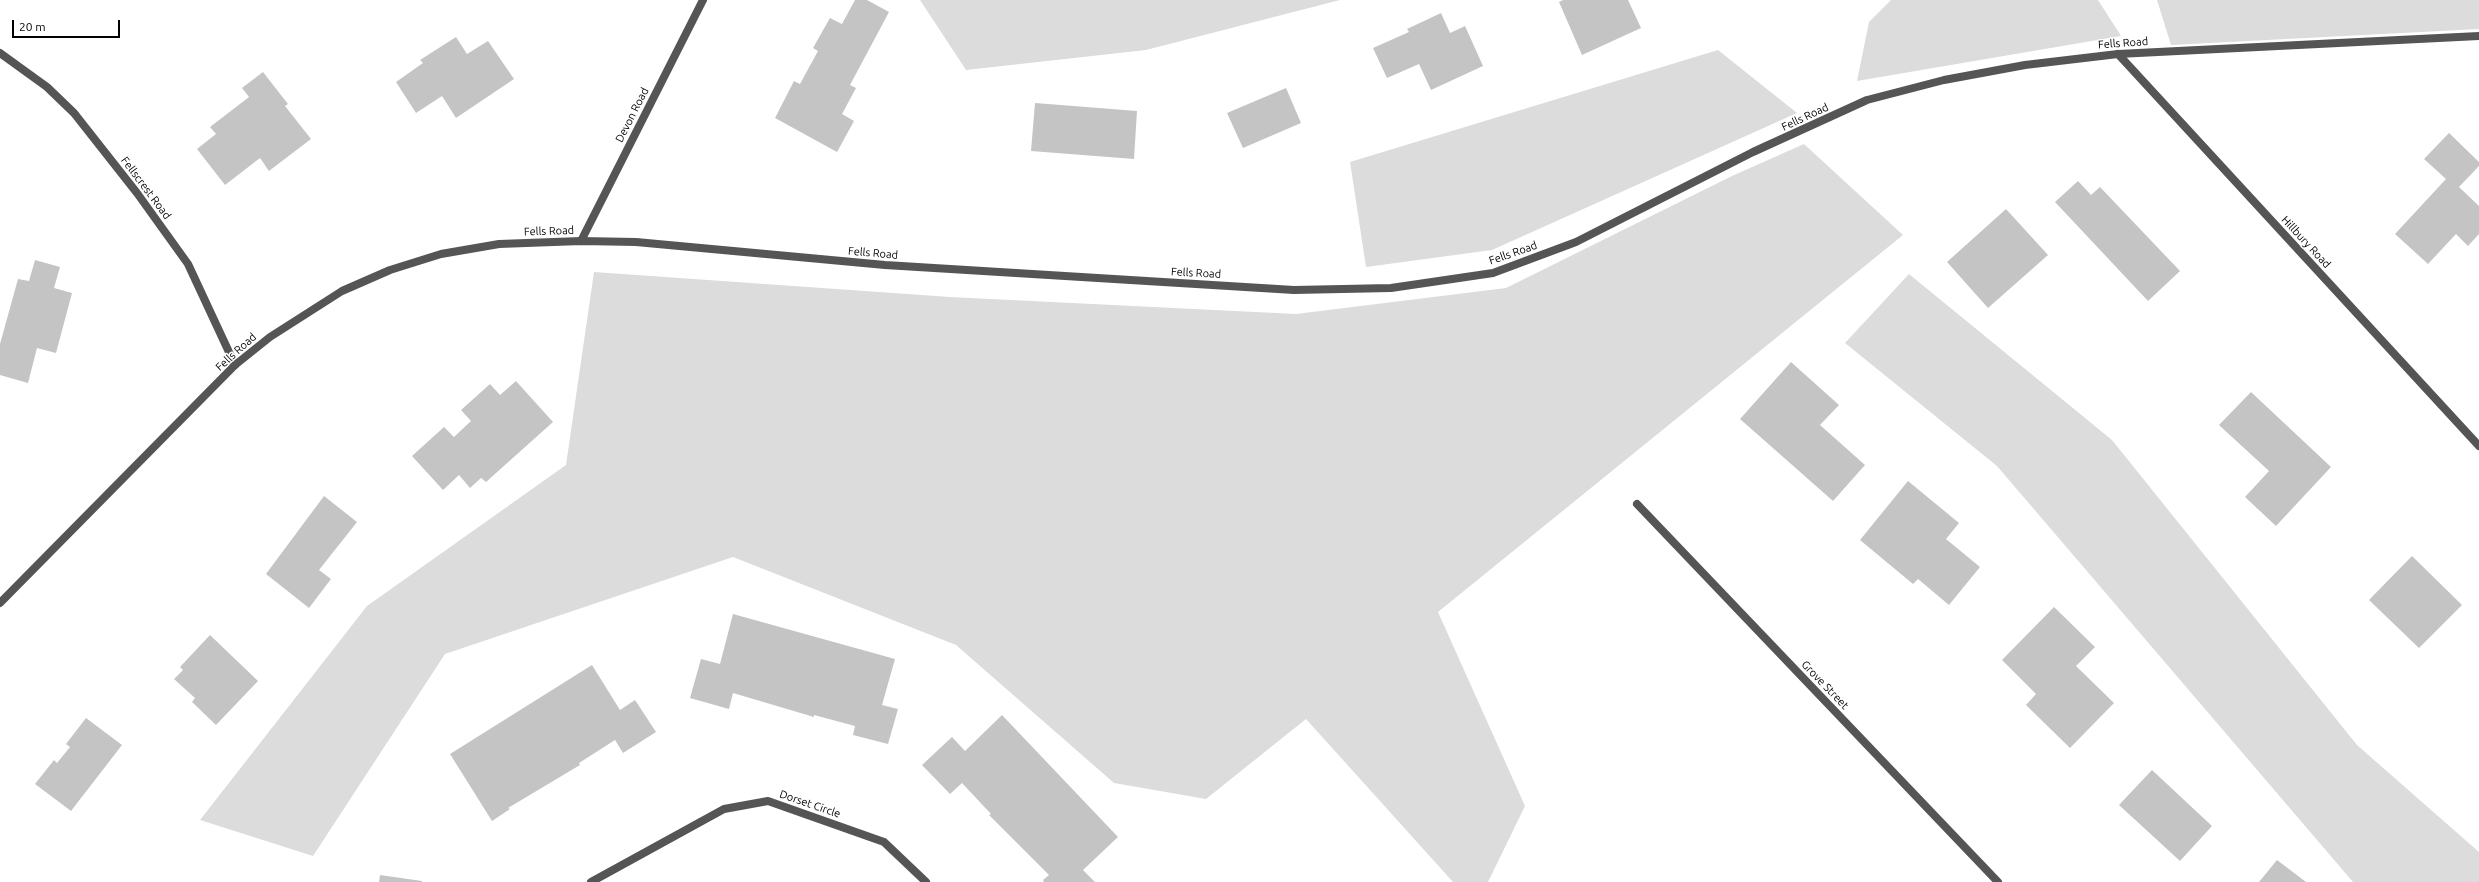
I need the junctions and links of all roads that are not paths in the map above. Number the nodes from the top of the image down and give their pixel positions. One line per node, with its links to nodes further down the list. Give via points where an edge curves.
1 (703, 0): 5 (street, Devon Road)
2 (2479, 36): 4 (street, Fells Road)
3 (0, 53): 6 (street, Fellscrest Road, via 47,87 74,113 137,193 188,264)
4 (2118, 54): 5 (street, Fells Road, via 2025,65 1944,80 1867,100 1753,152 1576,242 1493,273 1391,288 1286,289 885,265 636,242); 7 (street, Hillbury Road)
5 (582, 241): 6 (street, Fells Road, via 499,244 441,254 390,270 342,291 299,316)
6 (235, 365): 9 (street, Fells Road)
7 (2479, 446)
8 (1637, 504): 12 (street, Grove Street)
9 (0, 604)
10 (591, 882): 11 (street, Dorset Circle, via 724,809 768,800 884,842)
11 (926, 882)
12 (1998, 882)

